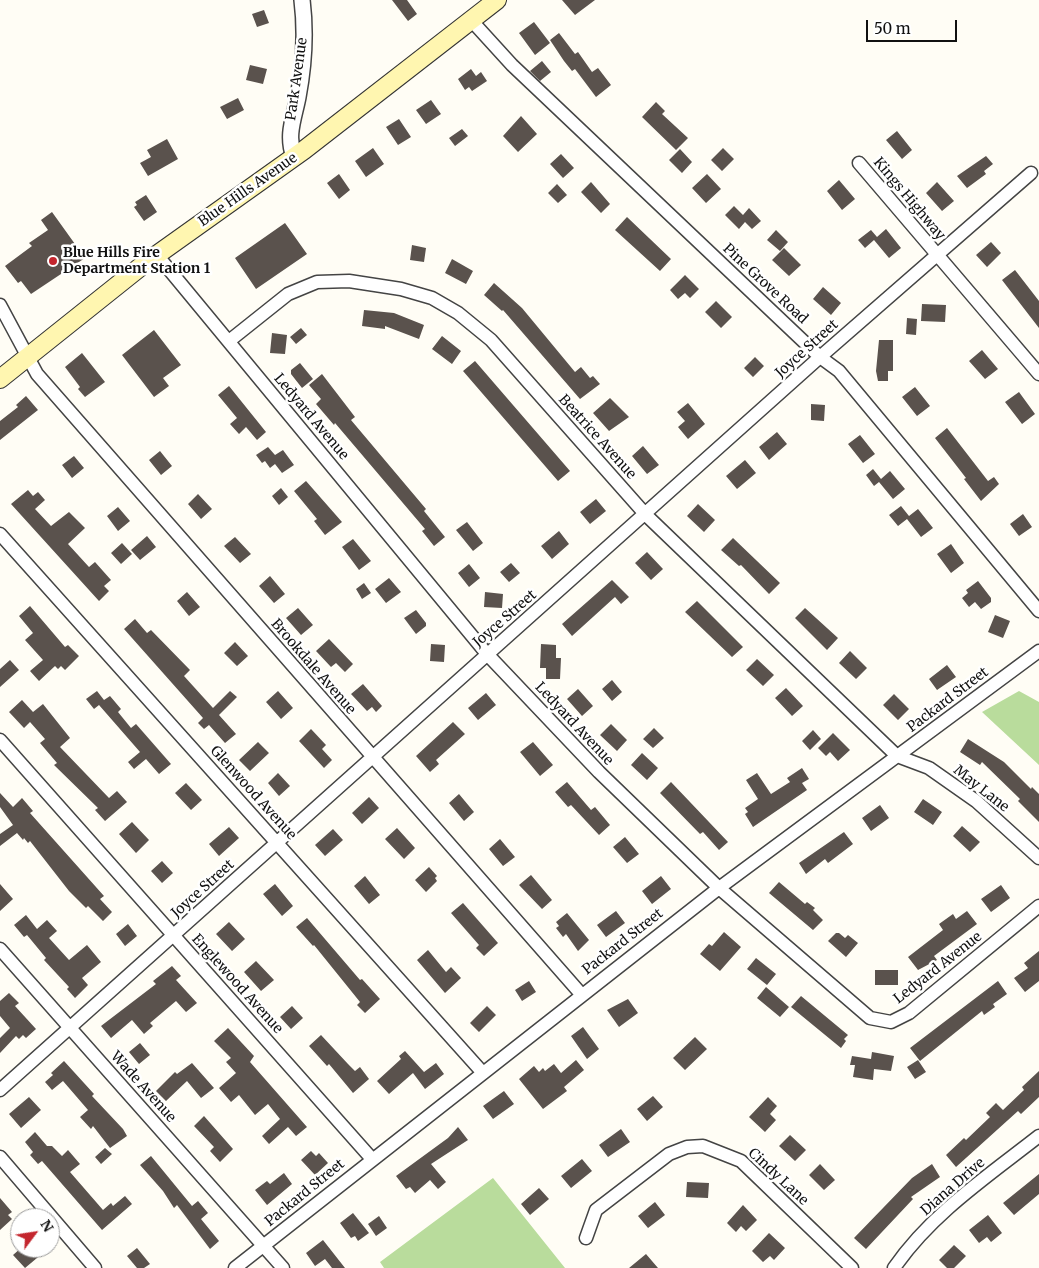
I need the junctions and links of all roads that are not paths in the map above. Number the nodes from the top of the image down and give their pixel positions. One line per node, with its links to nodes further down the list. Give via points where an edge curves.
1 (302, 0): 4 (street, Park Avenue, via 304,50 290,136)
2 (497, 0): 3 (main road, Blue Hills Avenue)
3 (471, 20): 4 (main road, Blue Hills Avenue); 12 (street, Pine Grove Road, via 512,65)
4 (294, 157): 7 (main road, Blue Hills Avenue)
5 (860, 163): 8 (street, Kings Highway)
6 (1031, 172): 8 (street, Joyce Street)
7 (157, 255): 10 (street, Ledyard Avenue); 11 (main road, Blue Hills Avenue)
8 (936, 255): 12 (street, Joyce Street); 13 (street, Kings Highway)
9 (0, 305): 11 (street, Brookdale Avenue)
10 (229, 342): 15 (street, Beatrice Avenue, via 288,294 317,282 349,281 401,289 432,298 458,312 491,340); 19 (street, Ledyard Avenue)
11 (27, 357): 14 (main road, Blue Hills Avenue); 22 (street, Brookdale Avenue, via 38,374)
12 (820, 357): 15 (street, Joyce Street); 17 (street, Pine Grove Road, via 839,371)
13 (1039, 374)
14 (0, 379)
15 (646, 515): 19 (street, Joyce Street); 21 (street, Beatrice Avenue)
16 (0, 534): 23 (street, Glenwood Avenue)
17 (1039, 611)
18 (1039, 651): 21 (street, Packard Street)
19 (488, 654): 22 (street, Joyce Street); 25 (street, Ledyard Avenue, via 599,772)
20 (0, 740): 27 (street, Englewood Avenue)
21 (897, 756): 24 (street, May Lane, via 929,768 976,800); 25 (street, Packard Street)
22 (373, 758): 23 (street, Joyce Street); 29 (street, Brookdale Avenue)
23 (277, 843): 27 (street, Joyce Street); 31 (street, Glenwood Avenue)
24 (1039, 858)
25 (719, 888): 26 (street, Ledyard Avenue, via 870,1018 891,1022 909,1013); 29 (street, Packard Street)
26 (1039, 906)
27 (174, 935): 30 (street, Joyce Street); 35 (street, Englewood Avenue)
28 (0, 949): 30 (street, Wade Avenue)
29 (581, 994): 31 (street, Packard Street)
30 (70, 1027): 32 (street, Joyce Street); 37 (street, Wade Avenue)
31 (483, 1073): 35 (street, Packard Street)
32 (0, 1090)
33 (1039, 1136): 42 (street, Diana Drive, via 962,1197 911,1243)
34 (0, 1157): 38 (street)
35 (372, 1159): 37 (street, Packard Street)
36 (586, 1238): 41 (street, Cindy Lane, via 596,1210 669,1154 686,1147 703,1146 741,1161)
37 (265, 1245): 39 (street, Packard Street); 40 (street, Wade Avenue)
38 (95, 1268)
39 (235, 1268)
40 (283, 1268)
41 (852, 1268)
42 (894, 1268)

